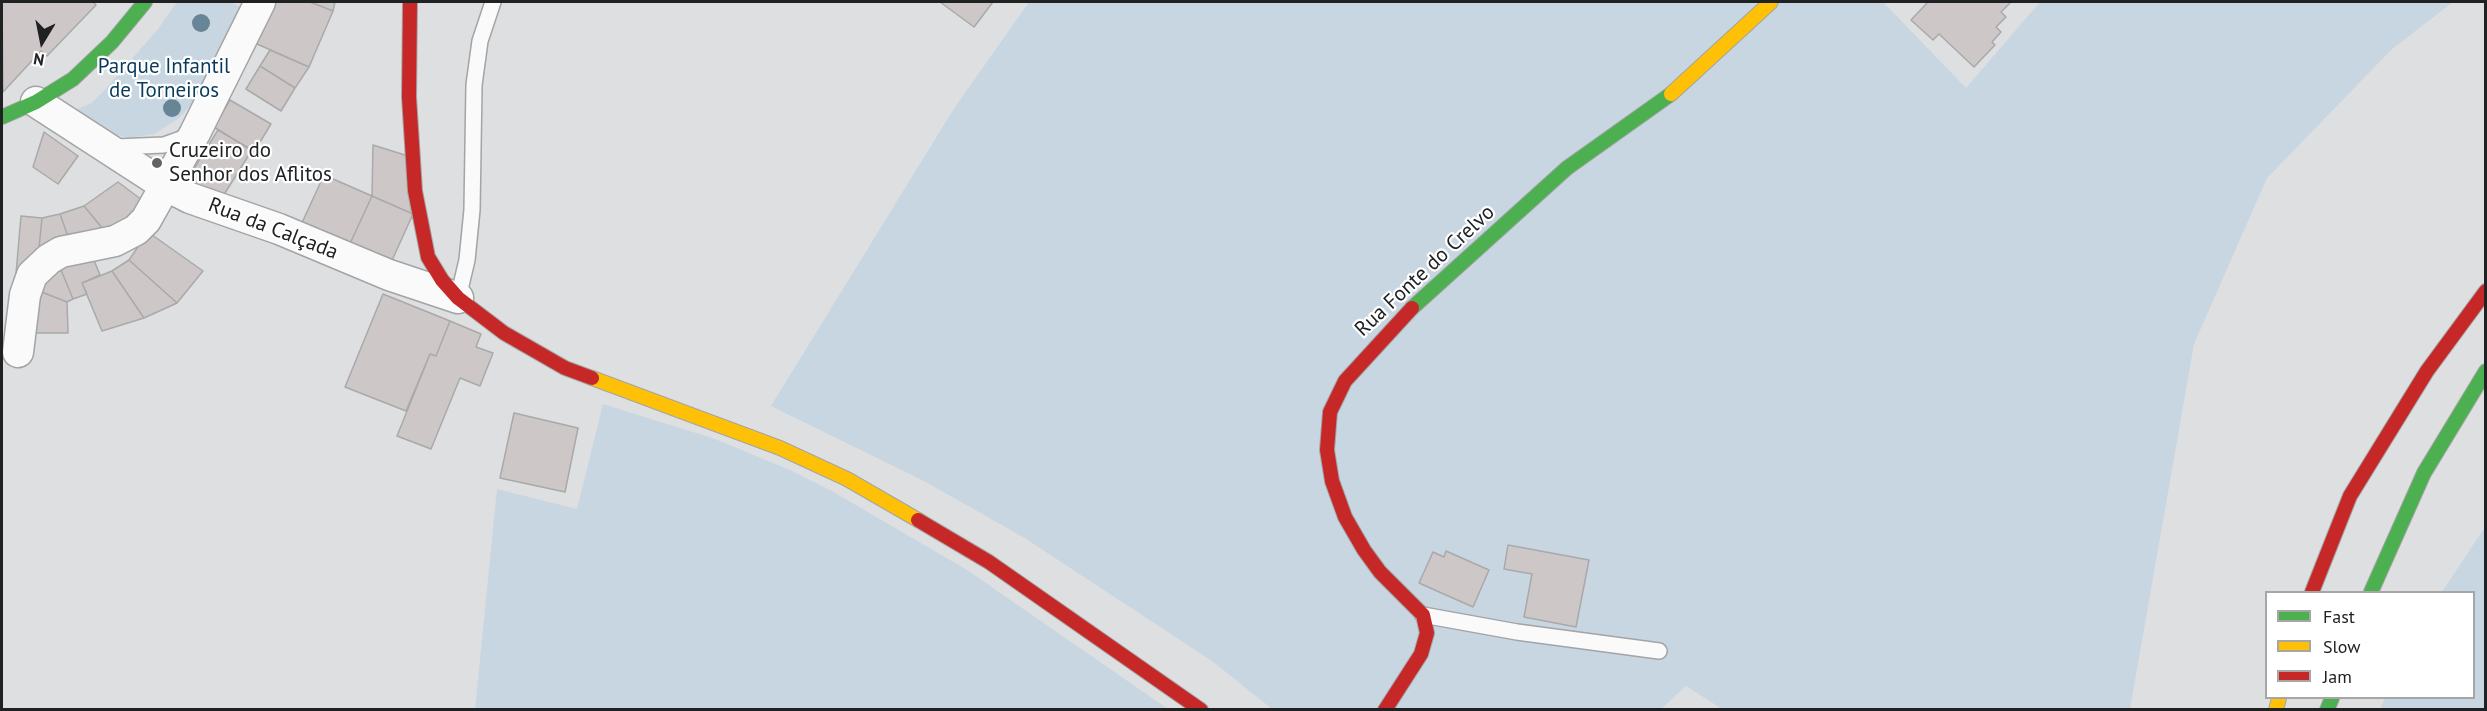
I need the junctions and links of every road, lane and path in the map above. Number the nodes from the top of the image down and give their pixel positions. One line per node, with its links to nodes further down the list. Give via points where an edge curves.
1 (145, 2): 6 (street, via 93,63)
2 (260, 2): 8 (street)
3 (410, 2): 12 (street, via 409,96 421,230 428,257)
4 (494, 2): 12 (lane, via 480,41 474,85 472,210)
5 (1771, 2): 17 (street, Rua Fonte do Crelvo, via 1671,94 1567,168 1428,292 1345,381 1330,412 1327,450 1332,481 1345,517 1368,556)
6 (36, 102): 7 (street); 9 (street, Rua da Calçada)
7 (2, 117)
8 (195, 133): 9 (lane, via 158,146); 10 (street)
9 (106, 147): 10 (street, Rua da Calçada)
10 (166, 185): 12 (street, Rua da Calçada, via 371,268); 13 (street, via 146,220 125,237 61,252 32,275 25,295)
11 (2486, 291): 15 (street, via 2427,370 2350,496)
12 (458, 298): 19 (street, via 504,333 565,368 780,448 847,479 989,562)
13 (18, 352)
14 (2486, 371): 16 (street, via 2424,473)
15 (2312, 591)
16 (2371, 591)
17 (1423, 615): 18 (lane); 20 (street, via 1426,644)
18 (1659, 651)
19 (1201, 710)
20 (1384, 710)

